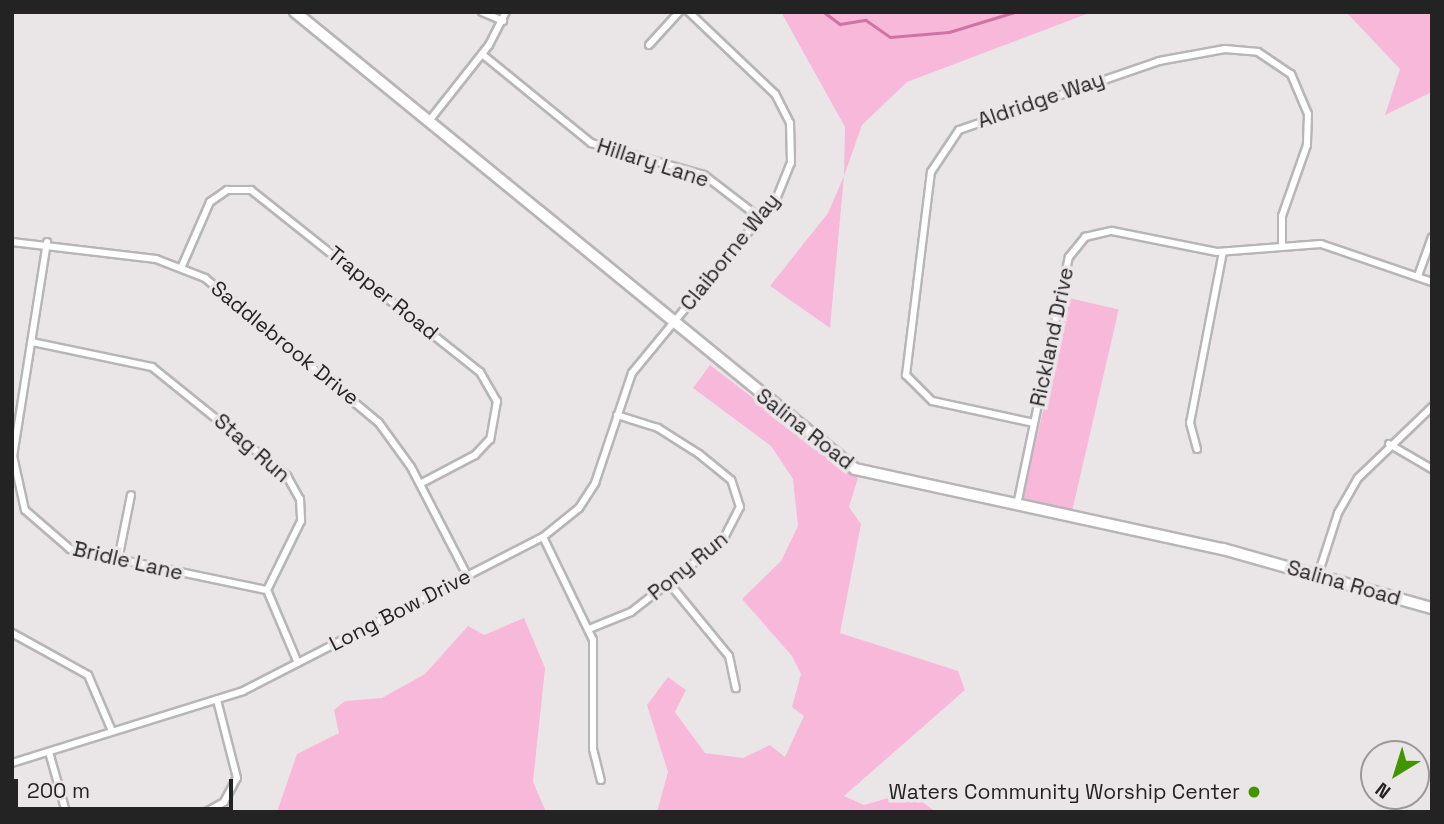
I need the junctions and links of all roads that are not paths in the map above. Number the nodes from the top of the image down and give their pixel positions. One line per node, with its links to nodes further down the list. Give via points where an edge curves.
1 (295, 12): 9 (street, Salina Road)
2 (482, 12): 6 (street)
3 (506, 12): 6 (street)
4 (679, 12): 7 (street)
5 (689, 12): 10 (street, Claiborne Way, via 768,85 789,123 789,173)
6 (503, 21): 8 (street)
7 (649, 45)
8 (482, 54): 9 (street); 10 (street, Hillary Lane, via 591,143 704,175)
9 (429, 121): 19 (street, Salina Road)
10 (760, 218): 19 (street, Claiborne Way)
11 (1432, 237): 17 (street)
12 (12, 242): 13 (street, Saddlebrook Drive)
13 (47, 242): 16 (street, Saddlebrook Drive); 20 (street, Bridle Lane)
14 (1282, 246): 15 (street, Rickland Drive); 17 (street, Rickland Drive, via 1329,246); 23 (street, Aldridge Way, via 1282,216 1309,119 1294,79 1264,55 1233,49 1159,61 964,127 943,145 931,172 905,370 914,388 932,401)
15 (1223, 252): 23 (street, Rickland Drive, via 1112,231 1078,243 1069,257); 25 (street, via 1190,423)
16 (182, 265): 27 (street, Saddlebrook Drive, via 368,411); 27 (street, Trapper Road, via 210,202 226,190 251,190 480,372 497,407 490,439 475,455)
17 (1418, 276): 18 (street, Rickland Drive)
18 (1432, 282)
19 (673, 323): 22 (street, Long Bow Drive, via 632,373); 29 (street, Salina Road, via 855,469)
20 (32, 342): 31 (street, Bridle Lane, via 13,447 17,492 31,519 54,541); 35 (street, Stag Run, via 152,367 287,476 300,499 301,521)
21 (1432, 407): 24 (street)
22 (617, 415): 30 (street, Long Bow Drive, via 591,491); 34 (street, Pony Run, via 673,435 725,474 738,493 734,528)
23 (1034, 423): 29 (street, Rickland Drive)
24 (1389, 444): 26 (street); 33 (street, via 1344,500)
25 (1197, 449)
26 (1432, 470)
27 (420, 484): 32 (street, Saddlebrook Drive)
28 (131, 495): 31 (street)
29 (1017, 505): 33 (street, Salina Road)
30 (543, 537): 32 (street, Long Bow Drive); 37 (street)
31 (118, 560): 35 (street, Bridle Lane)
32 (467, 575): 39 (street, Long Bow Drive)
33 (1318, 575): 36 (street, Salina Road)
34 (669, 583): 37 (street, Pony Run, via 631,612); 40 (street, via 729,656)
35 (267, 590): 39 (street)
36 (1432, 608)
37 (589, 629): 45 (street, via 596,668 593,749)
38 (12, 633): 42 (street, via 88,675)
39 (298, 663): 41 (street, Long Bow Drive)
40 (736, 688)
41 (217, 700): 42 (street, Long Bow Drive); 47 (street, via 237,778 229,797)
42 (112, 732): 43 (street, Long Bow Drive)
43 (49, 752): 44 (street, Long Bow Drive); 46 (street)
44 (12, 763)
45 (601, 780)
46 (66, 812)
47 (206, 812)

